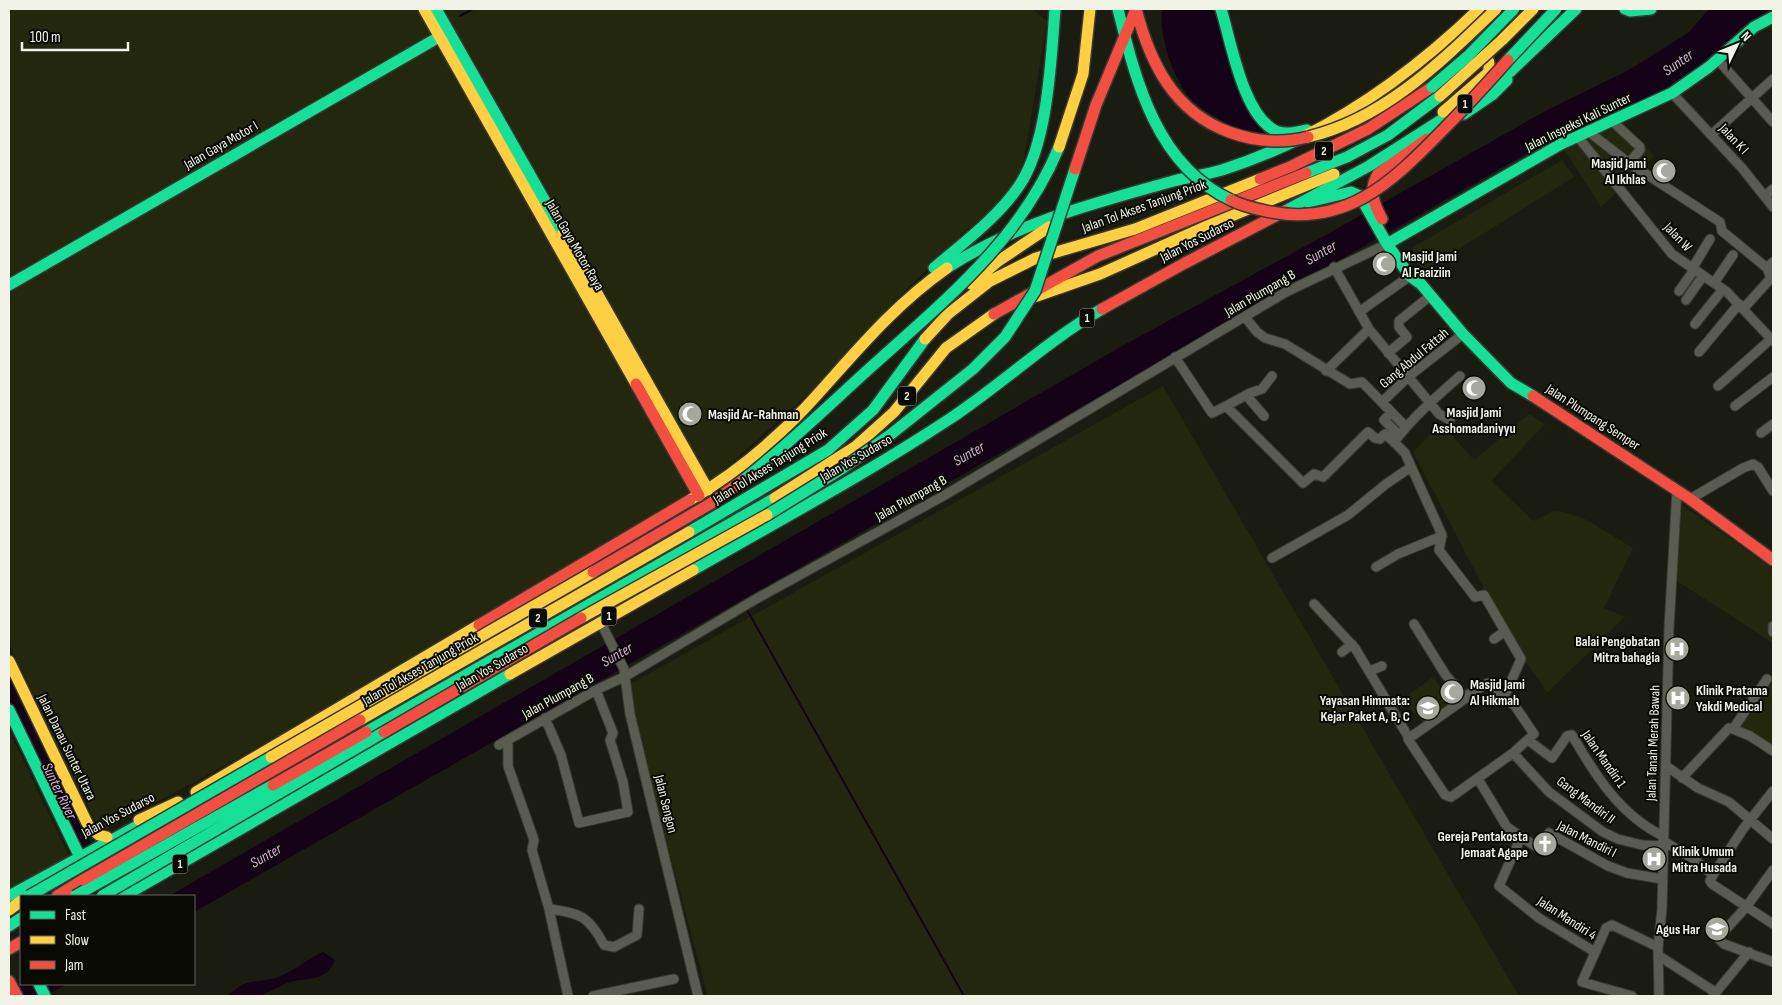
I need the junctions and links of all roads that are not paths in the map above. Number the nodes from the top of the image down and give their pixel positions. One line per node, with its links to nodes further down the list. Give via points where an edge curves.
1 (1055, 9): 57 (main road, via 1046,95 1033,155 1020,185 996,213 934,268)
2 (1090, 9): 138 (main road, bridge, via 1083,71 1062,141 1035,196 1018,221 958,288 754,473 710,504)
3 (1118, 9): 11 (main road, bridge, via 1146,107 1184,170 1211,192 1236,205 1272,214 1301,216 1352,204 1407,167)
4 (1136, 9): 8 (main road, bridge, via 1156,68 1183,106 1218,130 1265,143 1321,136 1368,115 1419,80); 141 (main road, bridge, via 1096,105 1035,291 1005,337 973,369 890,435 790,502 614,599)
5 (1221, 9): 17 (main road, via 1245,90 1257,115 1279,131 1295,134 1357,101)
6 (1479, 9): 17 (main road, Jalan Yos Sudarso)
7 (1486, 9): 20 (main road, via 1489,27 1498,41 1518,51)
8 (1496, 9)
9 (1514, 9): 56 (main road, Jalan Tol Akses Tanjung Priok / 2, bridge, via 1468,56 1432,86 1368,129 1292,166 1135,229 1020,265 976,290)
10 (1533, 9): 53 (main road, Jalan Tol Akses Tanjung Priok / 2, bridge, via 1481,61 1388,135 1333,164 1098,256)
11 (1556, 9)
12 (1576, 9): 20 (main road, Jalan Yos Sudarso / 1)
13 (1625, 9): 14 (main road)
14 (1651, 9)
15 (431, 10): 18 (main road, Jalan Gaya Motor Raya)
16 (1772, 20): 21 (main road, Jalan Inspeksi Kali Sunter, via 1754,27)
17 (1456, 32): 19 (main road, Jalan Yos Sudarso)
18 (444, 34): 48 (main road, Jalan Gaya Motor I); 87 (main road, Jalan Gaya Motor Raya)
19 (1446, 43): 30 (main road, via 1465,42 1477,46 1486,54 1490,69 1483,79); 35 (main road, Jalan Yos Sudarso, via 1371,99 1287,146 1220,170)
20 (1534, 48): 22 (main road, Jalan Yos Sudarso / 1)
21 (1718, 60): 24 (main road, Jalan Inspeksi Kali Sunter); 25 (street)
22 (1511, 71): 30 (main road, Jalan Yos Sudarso / 1); 36 (main road, via 1506,82 1492,95 1378,174 1371,186)
23 (1773, 79): 25 (street)
24 (1672, 93): 26 (main road, Jalan Inspeksi Kali Sunter); 29 (street, Jalan K I)
25 (1752, 98): 27 (street); 29 (street)
26 (1612, 121): 28 (main road, Jalan Inspeksi Kali Sunter); 31 (street, via 1640,147)
27 (1773, 122)
28 (1584, 135): 31 (street); 40 (main road, Jalan Inspeksi Kali Sunter, via 1561,144); 44 (street, Jalan W, via 1665,246)
29 (1712, 135): 34 (street, Jalan K I)
30 (1411, 141): 32 (main road, Jalan Yos Sudarso / 1)
31 (1629, 163): 42 (street, via 1720,222 1722,231)
32 (1368, 165): 37 (main road, Jalan Yos Sudarso / 1); 53 (main road, via 1347,167 1302,190 1250,208 1076,286)
33 (1773, 189): 34 (street)
34 (1765, 196): 38 (street, Jalan K I)
35 (1100, 202): 56 (main road, via 1042,232 997,262 962,292); 57 (main road, Jalan Yos Sudarso, via 987,245 938,276)
36 (1370, 202): 37 (main road, Jalan Plumpang Semper, via 1352,192); 40 (main road, Jalan Plumpang Semper)
37 (1301, 204): 94 (main road, Jalan Yos Sudarso / 1, via 1094,314 1036,352 980,397 915,442)
38 (1773, 206)
39 (1710, 239): 44 (street)
40 (1390, 240): 43 (street, Jalan Plumpang B); 46 (main road, Jalan Plumpang Semper, via 1415,274)
41 (1733, 255): 47 (street)
42 (1770, 265): 54 (street, via 1771,278)
43 (1334, 267): 55 (street); 58 (street, Jalan Plumpang B)
44 (1693, 270): 45 (street, Jalan W); 50 (street)
45 (1703, 276): 47 (street, Jalan W); 52 (street)
46 (1412, 277): 51 (main road, Jalan Plumpang Semper); 55 (street)
47 (1714, 283): 49 (street, Jalan W)
48 (9, 285)
49 (1723, 289): 54 (street, Jalan W); 59 (street)
50 (1679, 291)
51 (1430, 296): 61 (main road, Jalan Plumpang Semper); 64 (street, via 1399,321 1399,327 1407,337)
52 (1686, 300)
53 (1015, 302): 140 (main road, Jalan Tol Akses Tanjung Priok / 2, bridge, via 980,322 946,348 894,412 855,447 779,496)
54 (1741, 306): 62 (street, Jalan W); 63 (street)
55 (1359, 312): 60 (street)
56 (948, 314): 139 (main road, Jalan Tol Akses Tanjung Priok / 2, bridge, via 923,341 873,410 828,450)
57 (888, 315): 87 (main road, Jalan Yos Sudarso, via 790,423 753,457)
58 (1245, 317): 65 (street, Jalan Plumpang B); 66 (street, via 1265,338 1285,344)
59 (1695, 324)
60 (1369, 329): 64 (street); 66 (street)
61 (1463, 334): 69 (street, Gang Abdul Fattah); 85 (main road, Jalan Plumpang Semper, via 1511,383)
62 (1772, 340): 71 (street)
63 (1699, 352)
64 (1388, 353): 69 (street)
65 (1175, 357): 75 (street, via 1212,413); 105 (street, Jalan Plumpang B, via 945,494)
66 (1326, 371): 73 (street, via 1350,384 1362,382)
67 (1272, 376): 72 (street, via 1262,389)
68 (1460, 376): 74 (street)
69 (1408, 378): 73 (street, Gang Abdul Fattah); 74 (street)
70 (1773, 378): 76 (street)
71 (1718, 386)
72 (1246, 394): 75 (street); 78 (street)
73 (1382, 402): 77 (street)
74 (1429, 402): 79 (street, via 1439,414); 81 (street)
75 (1226, 406): 83 (street, via 1303,484 1314,474 1323,477 1368,432 1380,439 1385,434)
76 (1735, 406)
77 (1391, 412): 81 (street); 83 (street, via 1384,420)
78 (1264, 416)
79 (1450, 420)
80 (1773, 424): 82 (street)
81 (1405, 426): 83 (street)
82 (1761, 432)
83 (1397, 438): 84 (street)
84 (1412, 467): 89 (street); 90 (street, via 1390,480 1348,515)
85 (1677, 490): 88 (main road, Jalan Plumpang Semper); 119 (street, Jalan Tanah Merah Bawah)
86 (1773, 491): 88 (street, via 1753,464)
87 (703, 493): 122 (main road, Jalan Yos Sudarso)
88 (1690, 499): 91 (main road, Jalan Plumpang Semper)
89 (1442, 536): 92 (street); 97 (street, via 1439,550 1475,597 1484,596)
90 (1272, 558)
91 (1773, 560)
92 (1376, 567)
93 (1318, 603): 100 (street)
94 (600, 621): 105 (street, Jalan Sengon); 128 (main road, Jalan Yos Sudarso / 1)
95 (1414, 624): 109 (street, via 1445,674)
96 (1773, 626): 98 (street)
97 (1504, 632): 99 (street); 108 (street, via 1521,660)
98 (1773, 632)
99 (1494, 639)
100 (1352, 644): 101 (street); 104 (street)
101 (1342, 652)
102 (9, 661): 127 (main road, Jalan Danau Sunter Utara)
103 (1382, 666): 104 (street)
104 (1370, 671): 113 (street)
105 (625, 672): 107 (street, Jalan Plumpang B); 169 (street, Jalan Sengon, via 630,714)
106 (1767, 679): 112 (street)
107 (596, 690): 111 (street, Jalan Plumpang B); 111 (street, via 613,733 610,740 628,812 579,822 561,755)
108 (1504, 697): 109 (street, via 1488,683); 115 (street, via 1515,706 1533,731)
109 (1466, 698): 113 (street)
110 (9, 710): 133 (main road)
111 (545, 718): 114 (street, Jalan Plumpang B)
112 (1733, 729): 118 (street); 120 (street, via 1729,728)
113 (1409, 738): 121 (street, via 1444,795 1454,795)
114 (508, 740): 116 (street, Jalan Plumpang B); 147 (street, via 508,766 534,840 532,850)
115 (1528, 740): 117 (street); 132 (street, Jalan Mandiri 1, via 1552,758 1567,736 1572,735 1616,800)
116 (499, 745)
117 (1516, 750): 121 (street); 132 (street, Gang Mandiri II, via 1549,792 1603,832 1642,845)
118 (1773, 751)
119 (1666, 766): 120 (street); 132 (street, Jalan Tanah Merah Bawah)
120 (1682, 778): 125 (street, via 1724,799)
121 (1478, 779): 130 (street, via 1507,827)
122 (201, 789): 124 (main road, Jalan Yos Sudarso); 128 (main road, via 193,801 198,822 216,835 228,836)
123 (1773, 791): 125 (street)
124 (178, 802): 126 (main road, Jalan Yos Sudarso); 129 (main road, Jalan Yos Sudarso)
125 (1751, 819): 131 (street); 135 (street)
126 (134, 827): 133 (main road, Jalan Yos Sudarso); 136 (main road, via 151,826 166,842 169,858)
127 (93, 831): 129 (main road); 133 (main road)
128 (237, 832): 136 (main road, Jalan Yos Sudarso / 1)
129 (107, 837): 133 (main road, Jalan Yos Sudarso)
130 (1521, 837): 137 (street, Jalan Mandiri I, via 1537,846 1549,833 1608,866); 158 (street, Jalan Mandiri 4, via 1499,886 1540,918)
131 (1773, 839)
132 (1663, 841): 135 (street, via 1694,859); 137 (street, Jalan Tanah Merah Bawah)
133 (83, 848): 138 (main road, Jalan Yos Sudarso)
134 (1773, 872): 146 (street)
135 (1713, 876): 146 (street, via 1711,883)
136 (158, 877): 142 (main road, Jalan Yos Sudarso / 1)
137 (1662, 879): 157 (street, Jalan Tanah Merah Bawah)
138 (28, 891): 143 (main road, Jalan Yos Sudarso); 144 (main road, Jalan Yos Sudarso)
139 (59, 895)
140 (77, 895)
141 (104, 895)
142 (126, 895)
143 (9, 896)
144 (9, 900)
145 (20, 902): 149 (main road)
146 (1746, 906): 151 (street); 159 (street, via 1718,938 1724,944)
147 (549, 909): 148 (street, via 586,918 604,945 614,947 637,935); 167 (street)
148 (639, 909)
149 (9, 910)
150 (20, 919): 152 (main road)
151 (1773, 924)
152 (9, 926)
153 (20, 929): 154 (main road)
154 (9, 936)
155 (20, 943): 156 (main road)
156 (9, 950)
157 (1658, 951): 158 (street, Jalan Mandiri 4, via 1609,925); 165 (street); 171 (street, Jalan Tanah Merah Bawah)
158 (1595, 952): 170 (street, via 1582,982)
159 (1749, 952): 162 (street); 165 (street)
160 (20, 955): 161 (main road)
161 (9, 961)
162 (1773, 962)
163 (674, 979): 168 (street)
164 (9, 981): 166 (main road)
165 (1714, 994)
166 (17, 996)
167 (568, 996)
168 (593, 996)
169 (698, 996)
170 (1632, 996)
171 (1659, 996)

